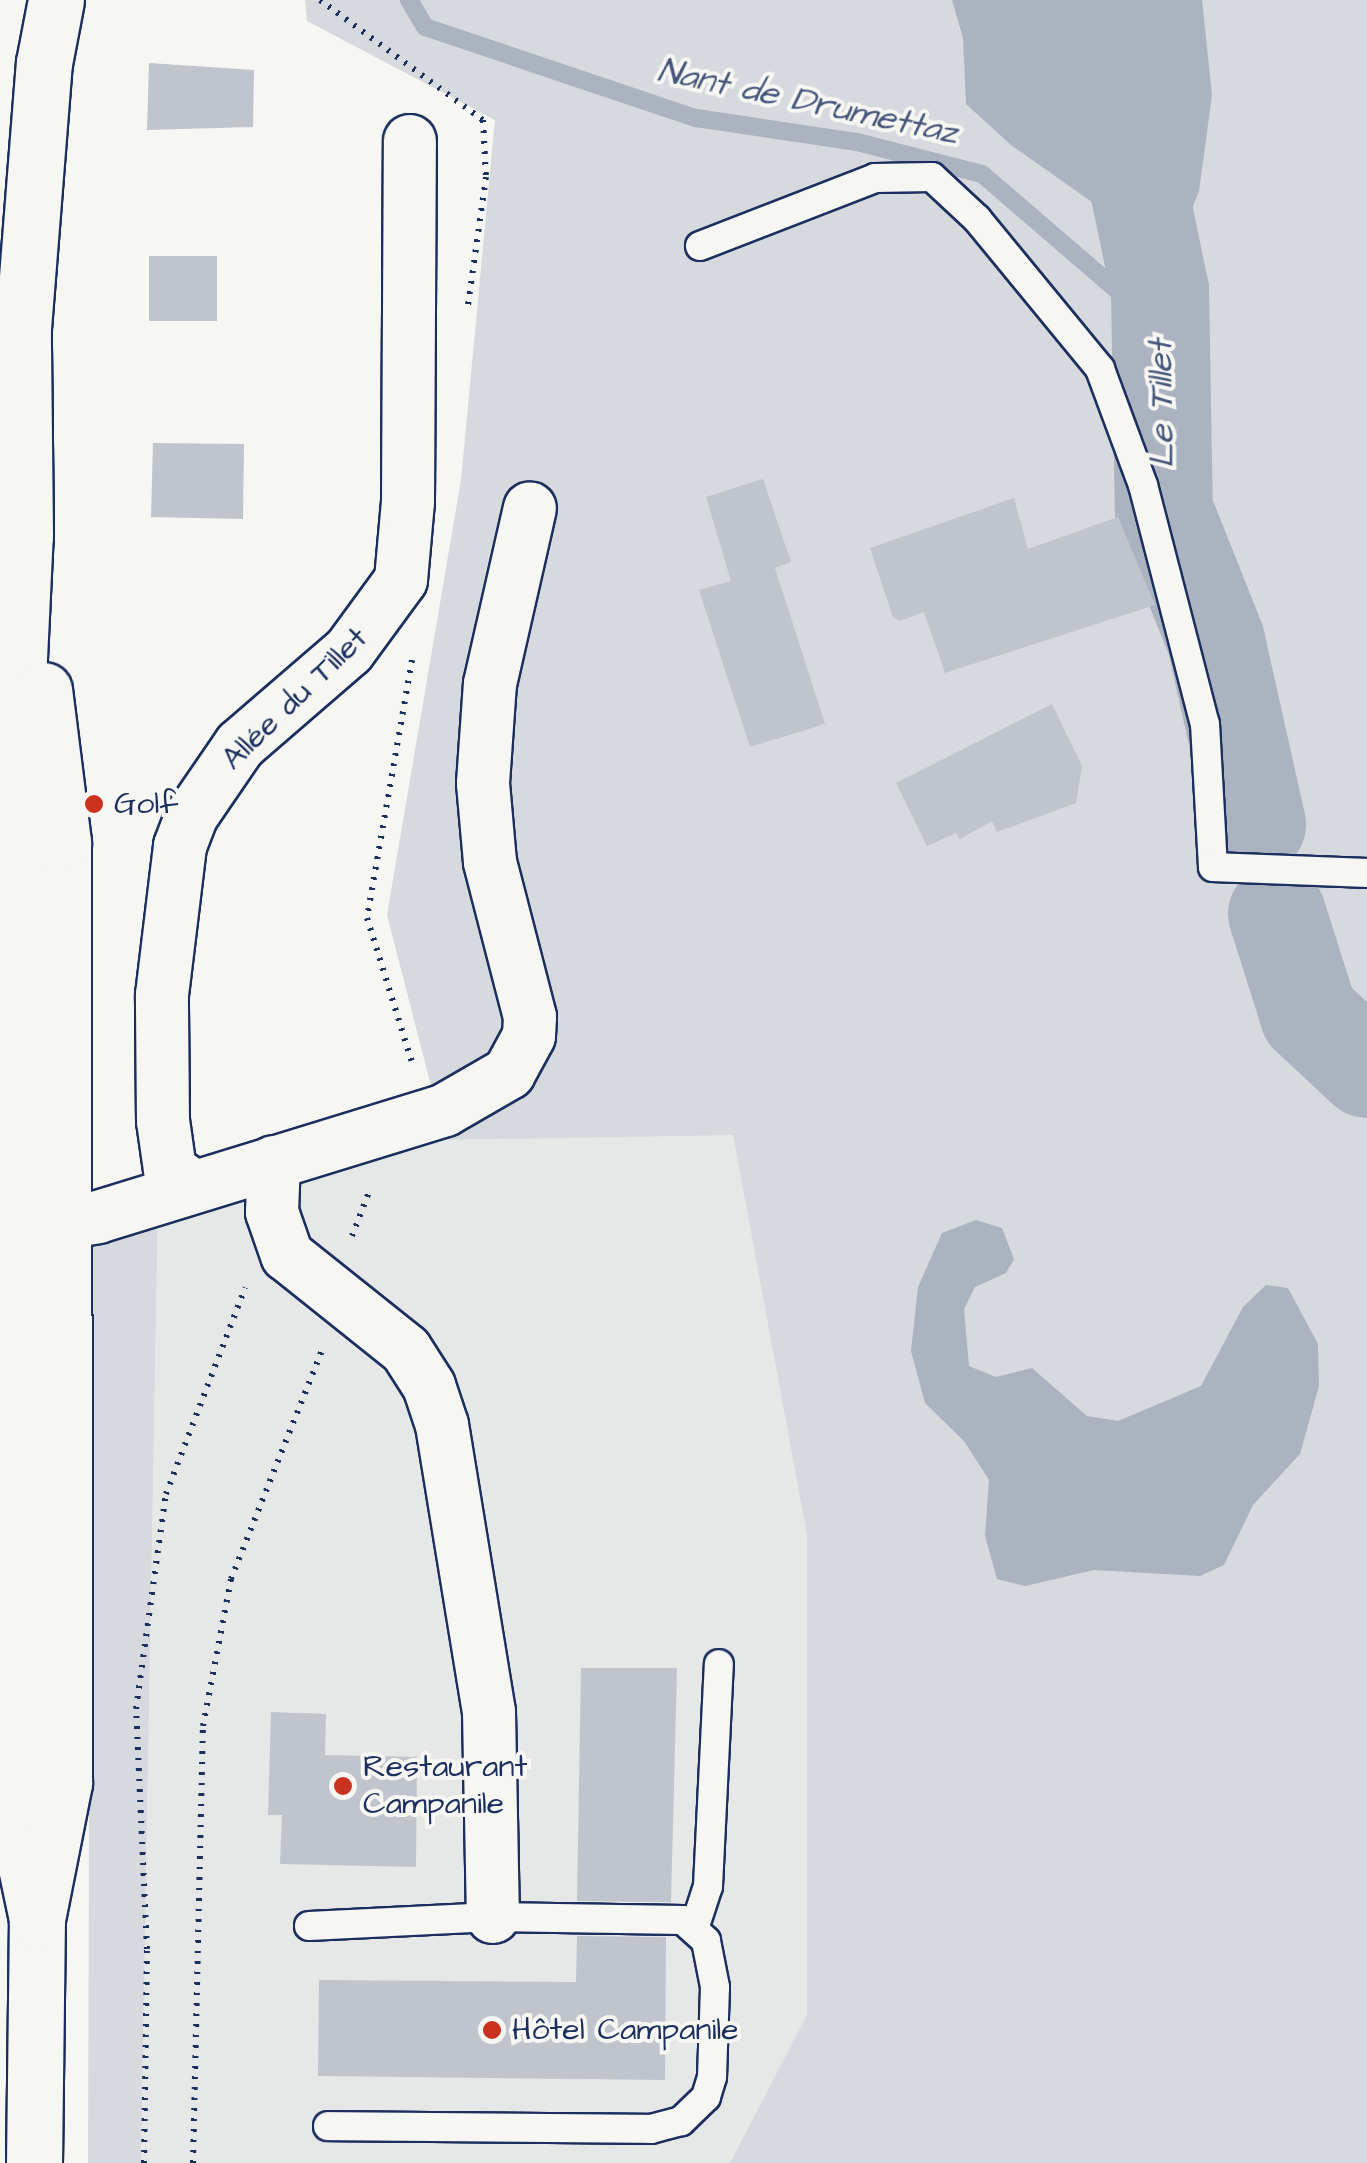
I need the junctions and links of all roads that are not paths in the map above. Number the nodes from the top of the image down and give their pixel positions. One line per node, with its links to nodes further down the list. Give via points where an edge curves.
1 (56, 0): 5 (main road, via 44,63)
2 (0, 136): 5 (main road)
3 (410, 141): 10 (street, Allée du Tillet, via 401,580 360,640 240,745 192,814 180,846 162,995 163,1121 170,1170)
4 (700, 246): 8 (lane, via 875,178 932,178 977,219 1100,369 1137,469 1206,724 1213,867)
5 (24, 328): 7 (main road)
6 (530, 508): 11 (street, via 490,684 482,783 490,862 528,1004 522,1056 509,1073 445,1110)
7 (26, 536): 9 (main road, via 10,849); 12 (main road, via 62,842)
8 (1367, 873)
9 (10, 1142): 12 (street, via 21,1188 42,1219); 13 (main road)
10 (190, 1184): 11 (street); 12 (street)
11 (273, 1187): 15 (street, via 287,1255 418,1364 442,1425 491,1728)
12 (62, 1224): 16 (main road, via 64,1784)
13 (5, 1261): 16 (main road, via 11,1796)
14 (719, 1664): 18 (lane, via 708,1886)
15 (493, 1917): 17 (lane); 18 (lane, via 657,1918)
16 (37, 1919): 20 (main road)
17 (309, 1926)
18 (695, 1926): 19 (lane, via 711,1958 715,2047 706,2096 681,2121 651,2129)
19 (328, 2126)
20 (34, 2163)

